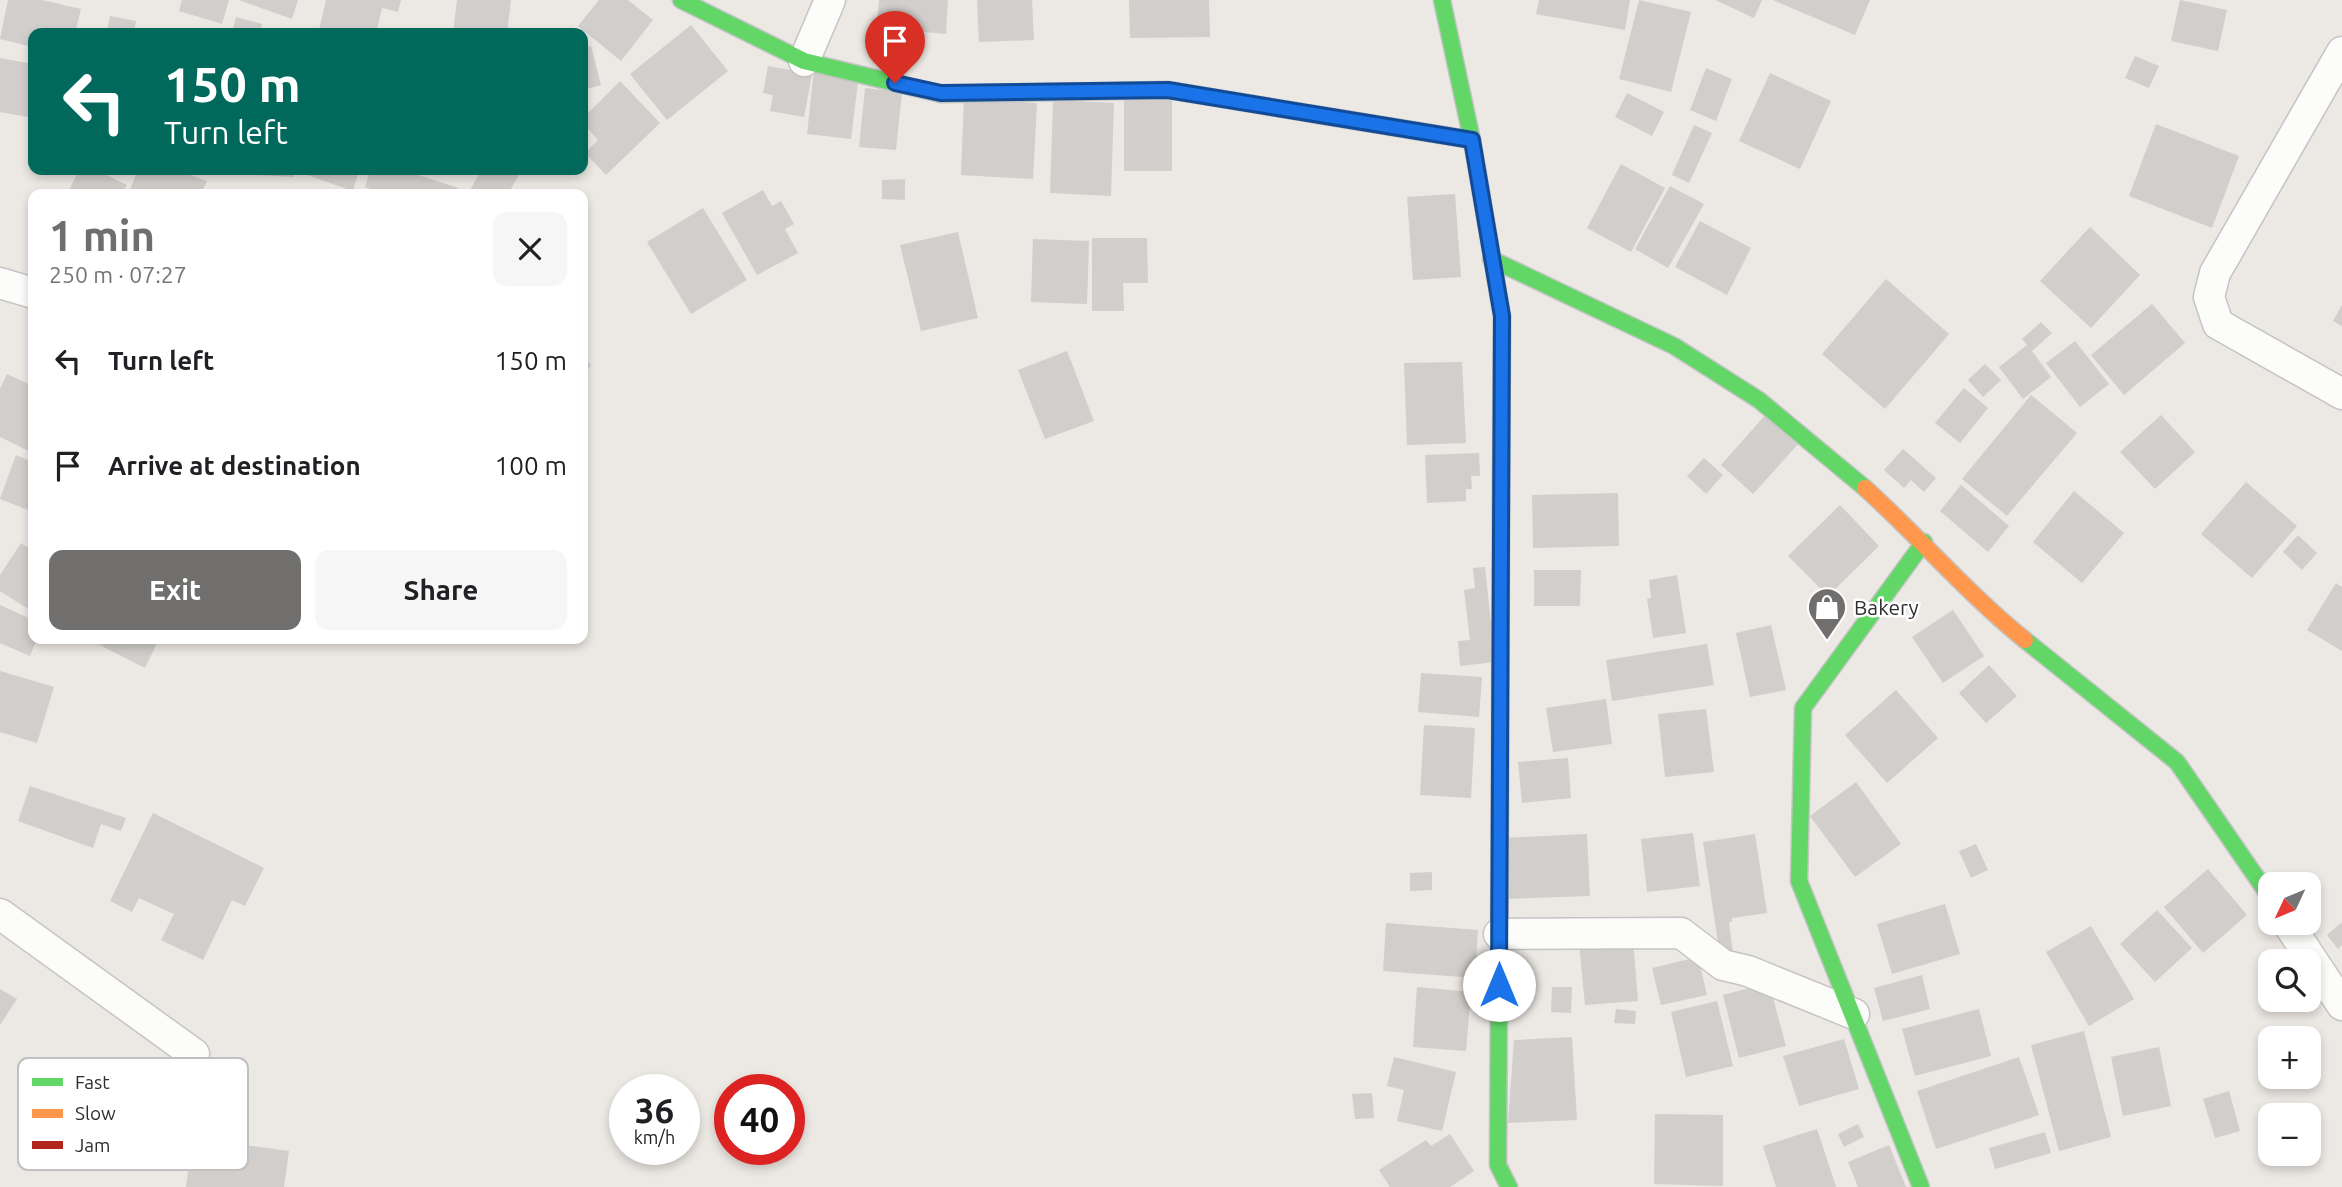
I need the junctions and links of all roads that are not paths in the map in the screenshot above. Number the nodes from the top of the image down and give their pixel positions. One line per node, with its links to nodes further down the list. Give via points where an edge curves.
1 (681, 0): 5 (street)
2 (830, 0): 5 (street)
3 (1442, 0): 6 (street)
4 (2342, 52): 10 (street, via 2215,273 2209,297 2218,324)
5 (804, 61): 6 (street, via 941,93 1168,90)
6 (1472, 140): 7 (street)
7 (1491, 259): 11 (street, via 1674,346 1759,400); 14 (street, via 1502,316)
8 (0, 284): 9 (street)
9 (28, 292)
10 (2342, 394)
11 (1924, 542): 12 (street, via 1978,602 2177,762); 17 (street, via 1803,708 1799,881)
12 (2258, 880)
13 (0, 914): 18 (street)
14 (1499, 934): 17 (street, via 1681,933 1723,965); 19 (street, via 1498,1164)
15 (2296, 935): 16 (street)
16 (2342, 1004)
17 (1854, 1014): 20 (street)
18 (194, 1054)
19 (1509, 1187)
20 (1921, 1187)

